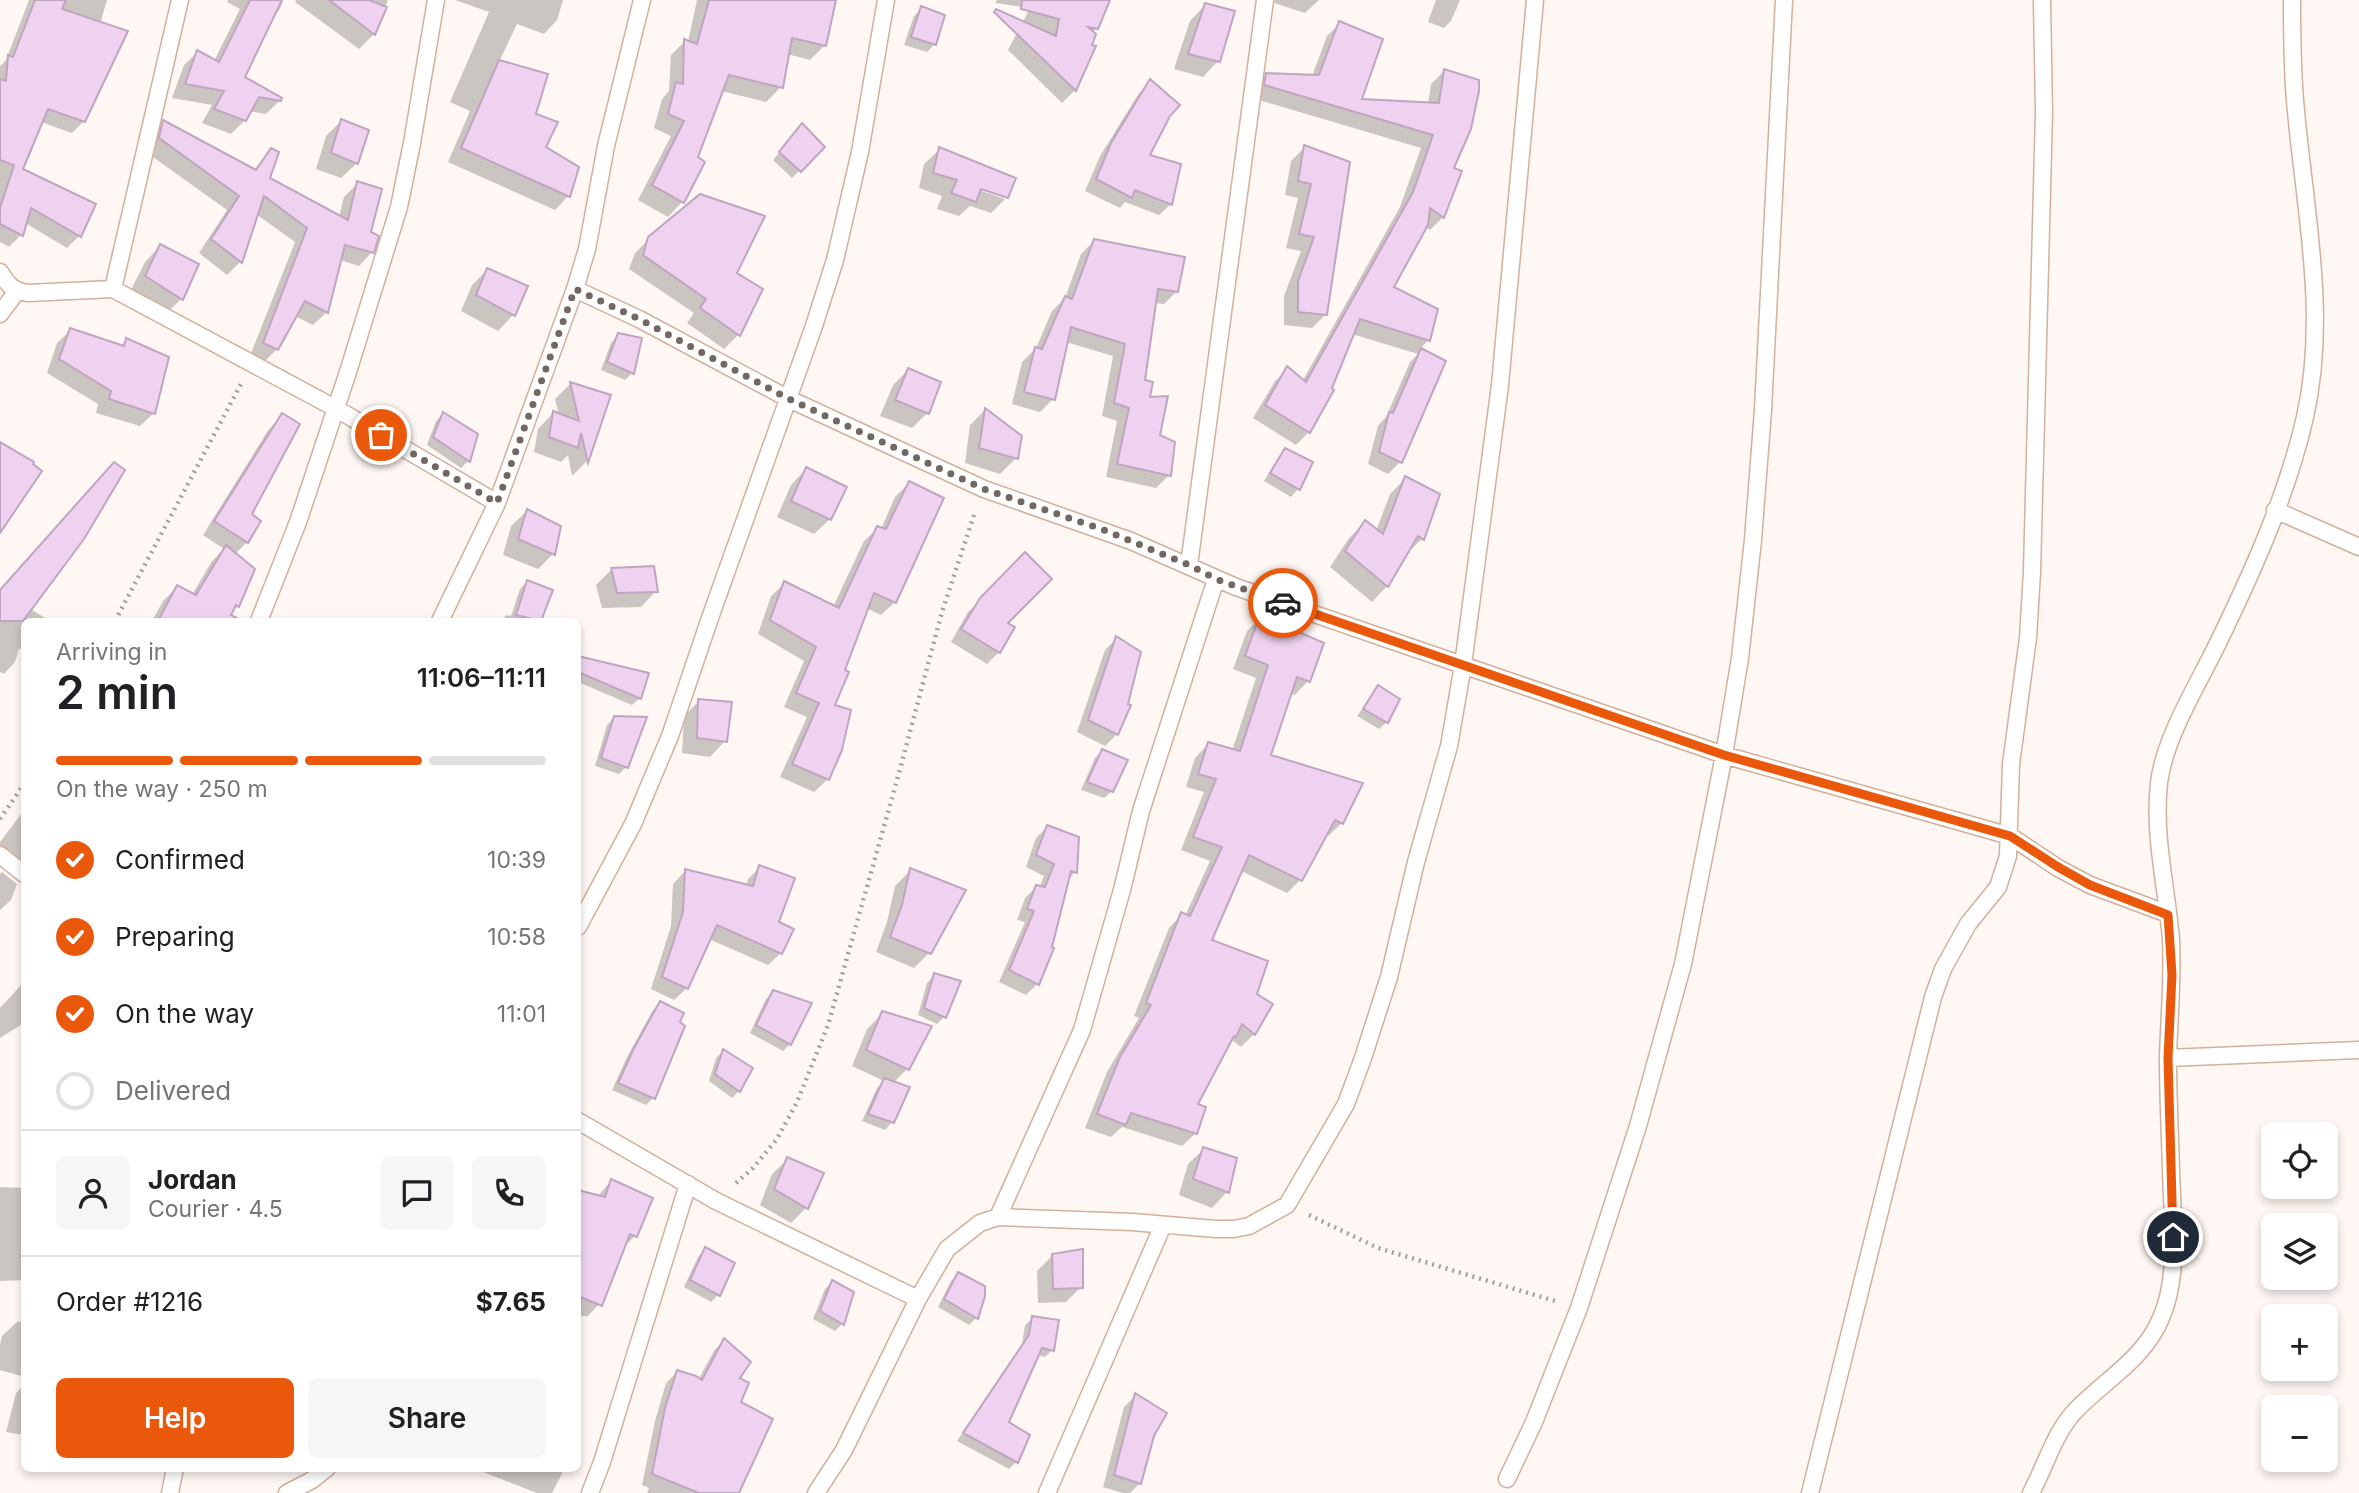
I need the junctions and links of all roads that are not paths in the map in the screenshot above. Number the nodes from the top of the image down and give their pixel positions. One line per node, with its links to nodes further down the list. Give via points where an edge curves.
1 (180, 0): 11 (lane)
2 (436, 0): 16 (lane, via 402,195)
3 (642, 0): 12 (lane)
4 (887, 0): 15 (lane, via 838,246)
5 (1265, 0): 20 (lane)
6 (1535, 0): 24 (lane, via 1500,385)
7 (1784, 0): 25 (lane, via 1754,527)
8 (2042, 0): 26 (lane, via 2032,572 2011,764)
9 (2292, 0): 18 (lane, via 2291,53 2314,280 2314,346 2305,419)
10 (0, 272): 13 (lane)
11 (113, 289): 13 (lane); 16 (lane)
12 (575, 289): 15 (lane); 17 (lane)
13 (17, 291): 14 (lane)
14 (0, 314)
15 (789, 399): 20 (lane, via 984,489); 30 (lane, via 670,736 633,824)
16 (335, 408): 17 (lane); 22 (lane)
17 (497, 503): 23 (lane)
18 (2276, 510): 19 (lane); 29 (lane, via 2249,580 2164,758 2159,815)
19 (2359, 547)
20 (1189, 565): 21 (lane)
21 (1216, 579): 24 (lane); 35 (lane, via 1141,811 1082,1030)
22 (260, 618)
23 (441, 618)
24 (1463, 665): 25 (lane); 36 (lane, via 1449,746 1389,978 1346,1104 1287,1205 1234,1229)
25 (1724, 755): 26 (lane); 40 (lane, via 1684,964 1638,1126 1579,1308)
26 (2010, 836): 29 (lane, via 2090,885); 46 (lane, via 1997,887 1968,924 1933,997)
27 (0, 855): 28 (lane)
28 (21, 872)
29 (2168, 915): 32 (lane, via 2172,975)
30 (581, 921)
31 (2359, 1050): 32 (lane)
32 (2168, 1058): 47 (lane, via 2173,1259 2163,1314 2152,1338 2128,1366 2075,1411 2059,1432)
33 (581, 1123): 34 (lane)
34 (688, 1184): 37 (lane); 43 (lane)
35 (998, 1217): 36 (lane); 37 (lane, via 980,1223 947,1249)
36 (1163, 1225): 45 (lane)
37 (918, 1299): 44 (lane, via 844,1450)
38 (174, 1472): 41 (lane)
39 (322, 1472): 42 (lane)
40 (1507, 1479)
41 (170, 1493)
42 (287, 1493)
43 (590, 1493)
44 (816, 1493)
45 (1048, 1493)
46 (1810, 1493)
47 (2031, 1493)

